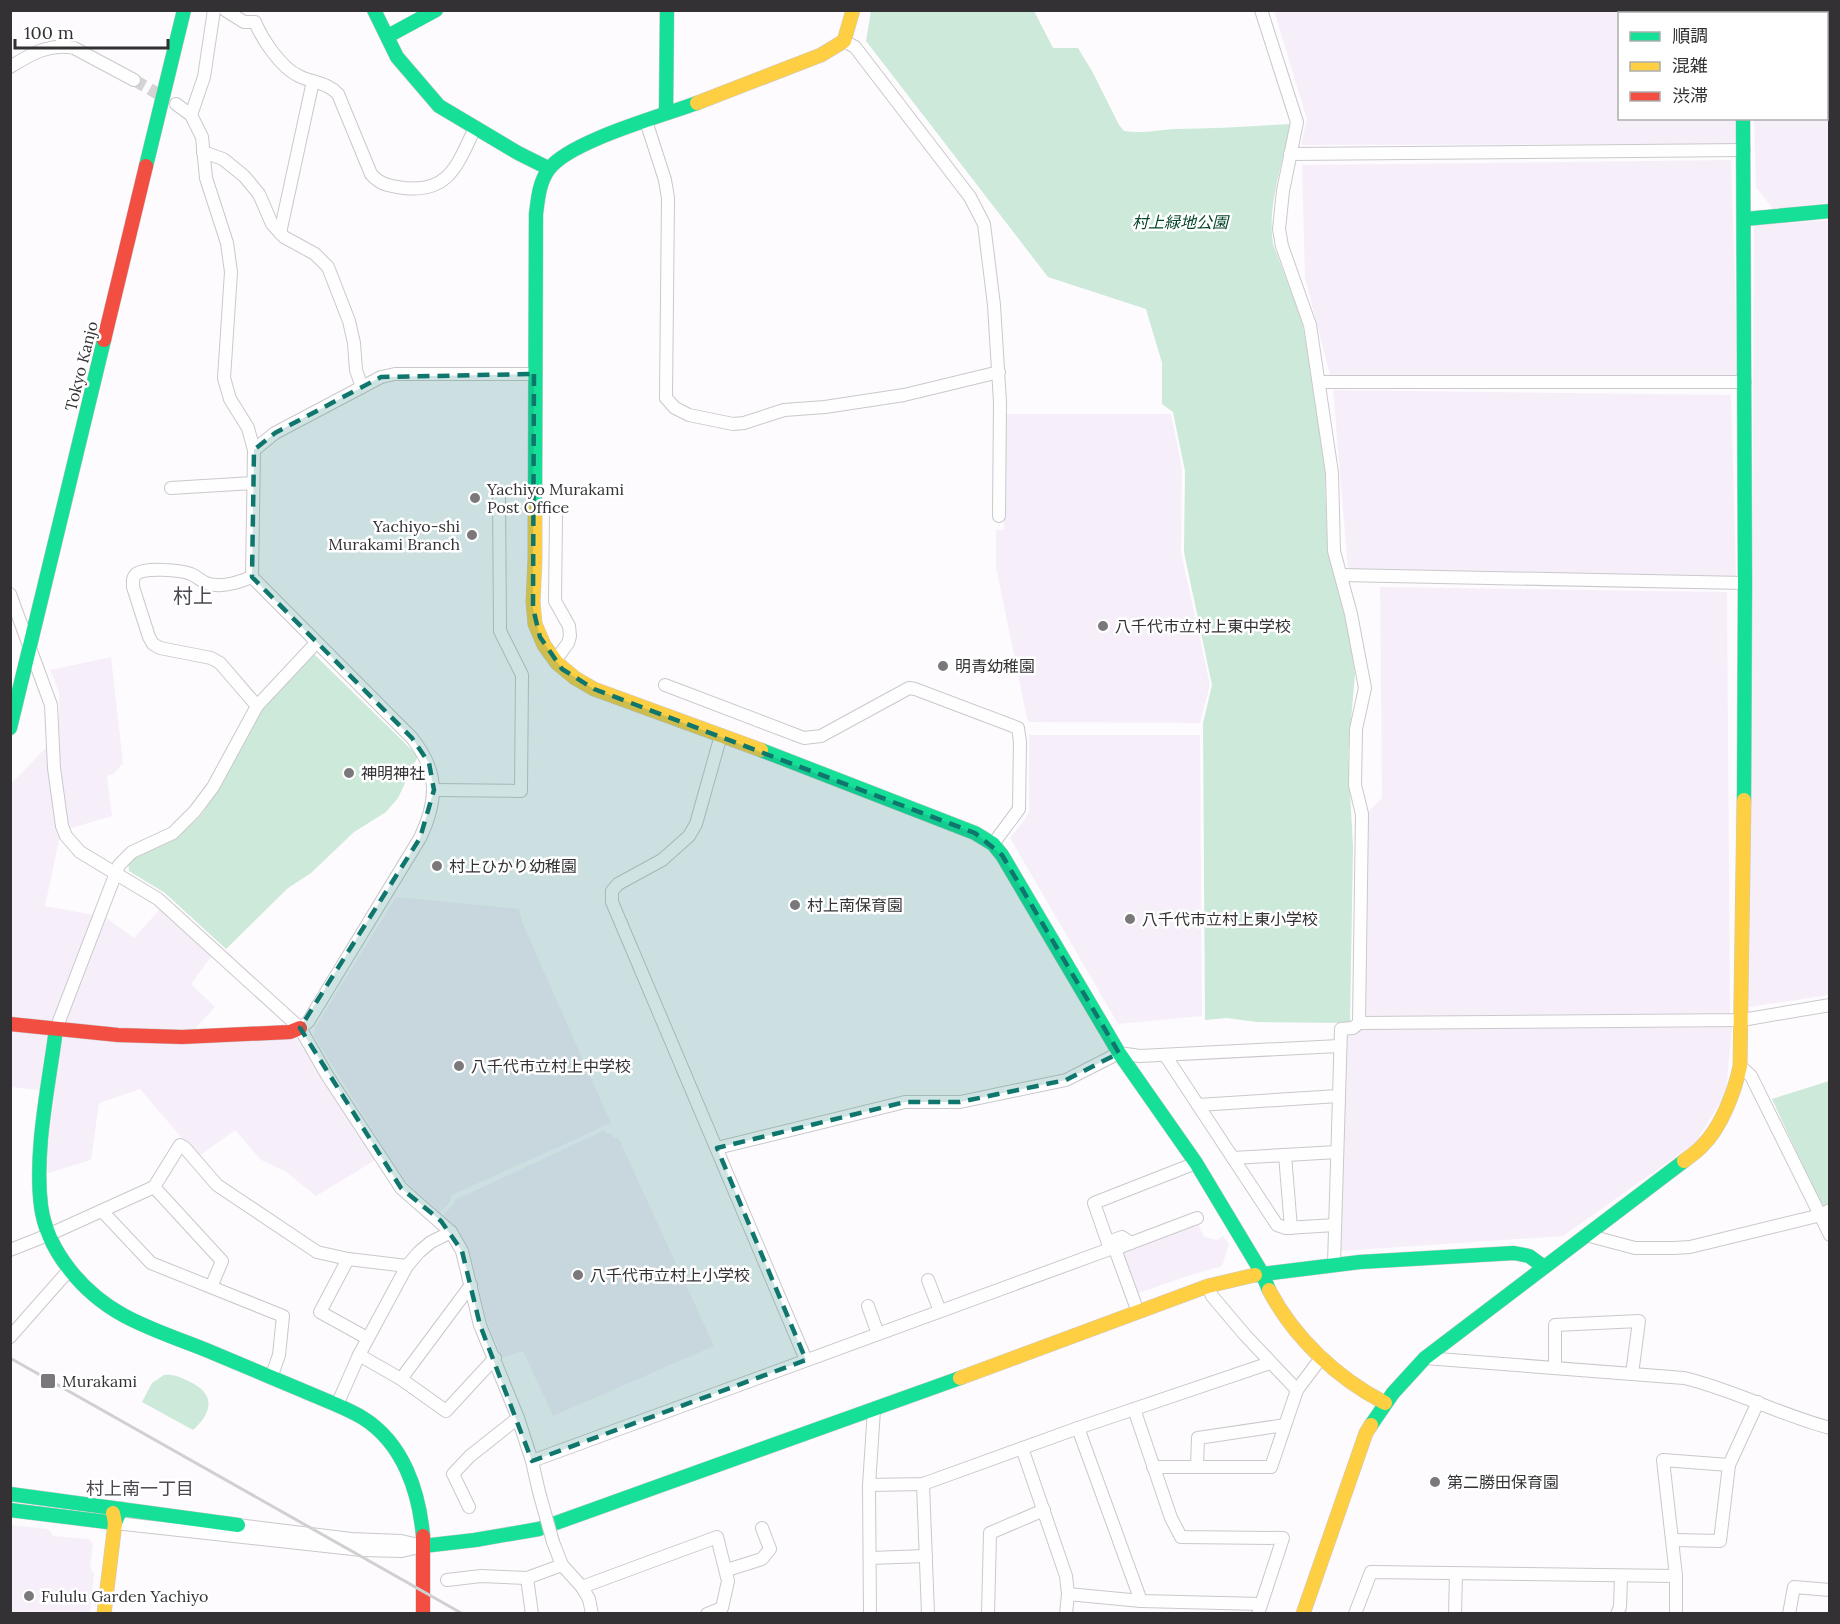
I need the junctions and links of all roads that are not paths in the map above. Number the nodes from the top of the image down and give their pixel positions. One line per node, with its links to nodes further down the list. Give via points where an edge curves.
1 (170, 10): 43 (main road, Tokyo Kanjo)
2 (184, 10): 45 (main road, Tokyo Kanjo)
3 (214, 10): 17 (street, via 204,77)
4 (225, 10): 14 (street, via 244,22 255,22 275,55 298,76)
5 (374, 10): 10 (main road)
6 (436, 10): 10 (main road)
7 (667, 10): 16 (main road)
8 (853, 10): 11 (main road)
9 (1261, 10): 23 (street, via 1297,122)
10 (388, 36): 20 (main road, via 397,57 439,106)
11 (844, 41): 16 (main road, via 765,78); 28 (street, via 855,47 970,196 984,224)
12 (10, 67): 13 (street, via 35,52 65,46)
13 (134, 80)
14 (313, 81): 20 (street, via 338,94 371,174 386,186 435,186 447,178); 27 (street)
15 (176, 105): 17 (street)
16 (666, 113): 19 (main road)
17 (191, 115): 22 (street, via 202,136)
18 (1743, 120): 21 (main road)
19 (646, 121): 24 (main road, via 584,144 556,159); 28 (street, via 668,198 666,398 675,408 689,415 744,423 784,410 904,395)
20 (475, 128): 24 (main road)
21 (1744, 150): 23 (street); 26 (main road)
22 (203, 152): 27 (street, via 223,159 244,176 259,194); 33 (street, via 231,272 225,385 248,428)
23 (1290, 154): 30 (street, via 1279,229 1310,325)
24 (548, 168): 29 (main road, via 538,193 536,214)
25 (1830, 211): 26 (main road)
26 (1745, 219): 31 (main road)
27 (280, 233): 32 (street, via 315,254 328,267 349,321)
28 (999, 372): 38 (street)
29 (534, 374): 32 (street, via 395,374); 46 (main road, via 533,608 540,637)
30 (1318, 382): 31 (street); 39 (street, via 1332,473 1334,551)
31 (1745, 382): 41 (main road)
32 (362, 387): 33 (street, via 275,433)
33 (254, 450): 34 (street)
34 (253, 483): 35 (street); 40 (street)
35 (171, 488)
36 (499, 493): 52 (street, via 500,631 522,675 521,791)
37 (556, 516): 46 (street, via 555,601 570,636)
38 (999, 516)
39 (1341, 575): 41 (street); 57 (street, via 1365,688 1356,729 1355,785 1362,814)
40 (252, 577): 44 (street); 49 (street, via 216,585 191,574 149,569 136,575 133,587 153,644 220,663)
41 (1745, 583): 56 (main road)
42 (10, 594): 43 (street)
43 (22, 627): 45 (street); 47 (main road, Tokyo Kanjo)
44 (316, 643): 49 (street); 52 (street, via 417,744 429,763)
45 (30, 649): 50 (main road, Tokyo Kanjo); 54 (street, via 51,705 62,826 80,852)
46 (555, 661): 51 (main road, via 594,689)
47 (10, 672)
48 (665, 685): 53 (street, via 804,738 821,736 909,688 1018,729 1019,809)
49 (257, 706): 54 (street, via 219,778 195,811 173,833 124,858)
50 (10, 728)
51 (721, 735): 53 (main road, via 975,832); 67 (street, via 696,824 689,836 662,860 612,891 612,902)
52 (434, 790): 59 (street, via 432,810 420,838 308,1022)
53 (993, 844): 62 (main road)
54 (116, 873): 59 (street, via 158,899); 60 (street)
55 (1830, 1005): 56 (street)
56 (1742, 1020): 57 (street); 64 (main road)
57 (1359, 1023): 61 (street, via 1341,1029)
58 (10, 1024): 60 (main road)
59 (300, 1028): 60 (main road, via 290,1032 182,1037); 78 (street, via 401,1188)
60 (56, 1029): 79 (main road, via 39,1161 40,1200)
61 (1339, 1046): 63 (street); 65 (street)
62 (1119, 1053): 63 (street); 67 (street, via 1066,1080 960,1101 905,1102); 71 (main road)
63 (1165, 1055): 66 (street)
64 (1740, 1066): 74 (street, via 1751,1076); 80 (main road, via 1728,1105 1703,1146)
65 (1338, 1096): 66 (street); 68 (street)
66 (1198, 1105): 70 (street)
67 (717, 1148): 105 (street)
68 (1336, 1152): 69 (street); 76 (street)
69 (1284, 1155): 70 (street); 77 (street)
70 (1233, 1158): 77 (street, via 1277,1225)
71 (1196, 1163): 82 (street, via 1094,1203); 90 (main road)
72 (154, 1187): 73 (street); 85 (street, via 180,1146 217,1185 317,1252); 94 (street, via 222,1262)
73 (102, 1211): 79 (street); 94 (street, via 151,1263)
74 (1825, 1213): 80 (street, via 1682,1247 1635,1248); 81 (street)
75 (1197, 1218): 83 (street)
76 (1335, 1225): 77 (street); 86 (street)
77 (1291, 1228)
78 (451, 1232): 87 (street, via 430,1242); 92 (street, via 462,1251)
79 (48, 1235): 84 (street); 89 (main road)
80 (1586, 1235): 88 (main road)
81 (1830, 1235)
82 (1108, 1242): 83 (street, via 1122,1237); 96 (street, via 1110,1249)
83 (1131, 1243): 97 (street, via 1115,1249)
84 (10, 1250)
85 (348, 1259): 87 (street); 100 (street, via 320,1312)
86 (1334, 1264): 88 (main road, via 1514,1253 1529,1256); 90 (main road)
87 (407, 1266): 100 (street)
88 (1544, 1267): 104 (main road)
89 (69, 1270): 99 (street); 109 (main road, via 98,1300 123,1315)
90 (1263, 1273): 93 (main road); 103 (main road, via 1267,1289 1284,1314); 113 (main road, via 1276,1283 1316,1338 1333,1356 1377,1388)
91 (928, 1281): 96 (street)
92 (471, 1285): 102 (street, via 480,1325); 110 (street)
93 (1208, 1286): 97 (main road); 106 (street, via 1212,1296)
94 (211, 1287): 109 (street, via 283,1316 279,1355)
95 (868, 1306): 98 (street)
96 (940, 1311): 98 (street)
97 (1138, 1312): 116 (main road)
98 (878, 1334): 105 (street)
99 (10, 1337)
100 (367, 1338): 101 (street)
101 (359, 1355): 110 (street); 114 (street)
102 (495, 1358): 110 (street, via 446,1411); 117 (street)
103 (1321, 1358): 111 (street); 113 (main road, via 1371,1397)
104 (1425, 1358): 107 (street); 113 (main road)
105 (806, 1360): 122 (street)
106 (1270, 1363): 111 (street); 115 (street)
107 (1555, 1368): 108 (street); 108 (street, via 1556,1325 1639,1321)
108 (1632, 1374): 112 (street, via 1692,1380)
109 (271, 1378): 114 (main road)
110 (401, 1379)
111 (1297, 1390): 118 (street)
112 (1758, 1402): 120 (street, via 1798,1420); 123 (street)
113 (1385, 1403): 161 (main road, via 1366,1433)
114 (337, 1406): 137 (main road, via 364,1419 390,1440 408,1469 417,1491)
115 (1134, 1409): 119 (street); 124 (street)
116 (874, 1410): 127 (street); 137 (main road, via 539,1529)
117 (518, 1418): 122 (street); 129 (street, via 453,1474)
118 (1285, 1425): 125 (street, via 1198,1438); 125 (street, via 1271,1467)
119 (1078, 1428): 121 (street); 150 (street)
120 (1830, 1428)
121 (1022, 1448): 126 (street); 132 (street)
122 (532, 1461): 140 (street, bridge)
123 (1729, 1465): 136 (street, via 1720,1541); 136 (street, via 1664,1460)
124 (1153, 1467): 125 (street); 151 (street, via 1180,1537 1283,1538)
125 (1197, 1467)
126 (923, 1484): 127 (street); 138 (street)
127 (869, 1485): 139 (street)
128 (10, 1494): 130 (main road)
129 (469, 1507)
130 (116, 1508): 133 (main road); 134 (main road)
131 (10, 1510): 133 (main road)
132 (1044, 1510): 149 (street, via 1066,1576); 159 (street, via 990,1533)
133 (115, 1523): 137 (street, via 362,1550 402,1551); 152 (main road)
134 (238, 1525): 137 (street)
135 (762, 1528): 141 (street, via 770,1549 762,1559)
136 (1673, 1540): 144 (street)
137 (423, 1546): 153 (main road)
138 (926, 1556): 139 (street); 158 (street)
139 (870, 1558): 157 (street)
140 (561, 1565): 145 (street); 147 (street)
141 (727, 1570): 147 (street, via 717,1537); 156 (street, via 722,1608)
142 (1456, 1574): 143 (street); 162 (street, via 1371,1572); 163 (street)
143 (1621, 1576): 144 (street); 164 (street)
144 (1676, 1576): 165 (street)
145 (527, 1578): 146 (street, via 480,1576); 154 (street)
146 (447, 1580)
147 (582, 1587): 155 (street)
148 (1830, 1590): 166 (street, via 1794,1587)
149 (1068, 1594): 150 (street); 160 (street)
150 (1142, 1601): 151 (street)
151 (1259, 1609)
152 (104, 1614)
153 (423, 1614)
154 (532, 1614)
155 (592, 1614)
156 (707, 1614)
157 (870, 1614)
158 (928, 1614)
159 (988, 1614)
160 (1066, 1614)
161 (1303, 1614)
162 (1355, 1614)
163 (1455, 1614)
164 (1617, 1614)
165 (1676, 1614)
166 (1789, 1614)

